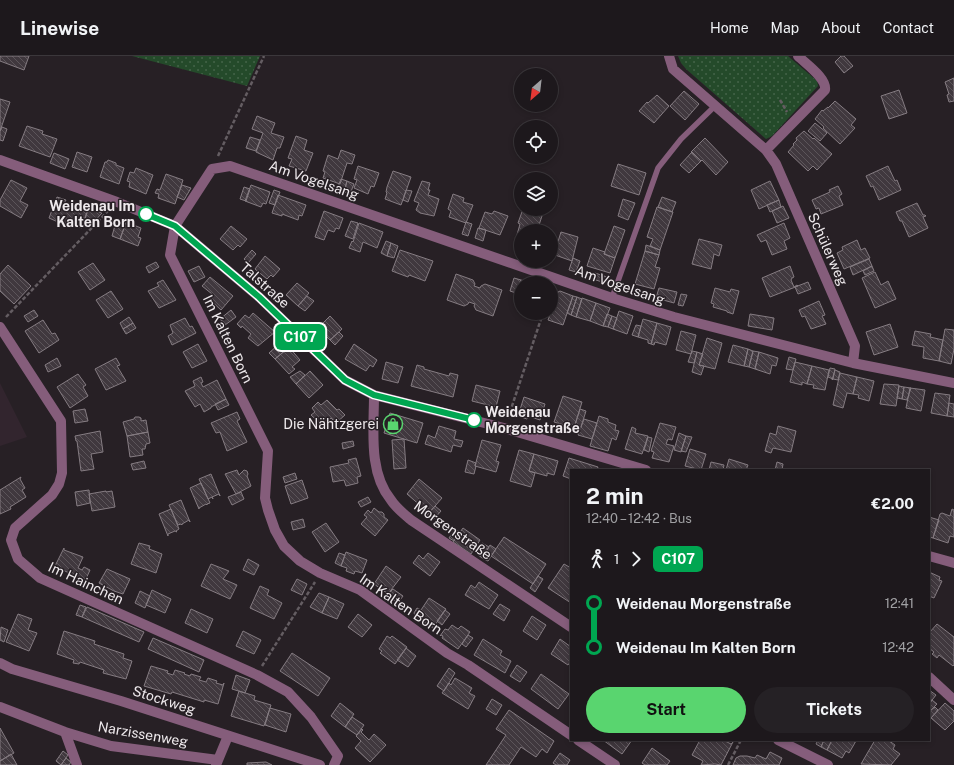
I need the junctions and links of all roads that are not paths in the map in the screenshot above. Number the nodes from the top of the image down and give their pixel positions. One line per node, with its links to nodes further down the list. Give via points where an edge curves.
1 (669, 56): 3 (street, Schülerweg, via 673,69)
2 (798, 56): 4 (street, via 822,79 826,85 825,90)
3 (715, 106): 4 (street, Schülerweg); 7 (lane, via 658,168)
4 (766, 150): 9 (street, Schülerweg, via 776,164 855,346)
5 (0, 160): 6 (street, Talstraße)
6 (175, 226): 7 (street, Am Vogelsang, via 212,169 230,166); 11 (street, Talstraße, via 259,297 345,380); 21 (street, Im Kalten Born, via 170,255 268,451 265,498 275,530 284,546 300,561 320,573 360,590 447,653 468,664)
7 (612, 298): 9 (street, Am Vogelsang, via 674,317)
8 (2, 322): 28 (street, Im Hainchen, via 61,421 62,473 59,484 52,495 15,528 11,540 18,559 40,578 257,675 288,692 311,716 338,756)
9 (853, 363): 10 (street, Am Vogelsang)
10 (954, 384)
11 (374, 395): 12 (street, Talstraße, via 504,428); 15 (street, Morgenstraße, via 374,461 380,482 390,500 410,520)
12 (643, 469)
13 (930, 556): 14 (street)
14 (954, 563)
15 (570, 626)
16 (0, 663): 22 (street, Stockweg, via 12,669)
17 (930, 678): 18 (street)
18 (954, 700)
19 (0, 707): 20 (street, Narzissenweg)
20 (65, 732): 25 (street, Narzissenweg, via 111,746); 26 (street)
21 (570, 734)
22 (228, 736): 25 (street); 27 (street, Stockweg)
23 (579, 741): 29 (street)
24 (780, 741): 30 (street)
25 (217, 763)
26 (77, 765)
27 (320, 765)
28 (334, 765)
29 (615, 765)
30 (828, 765)

